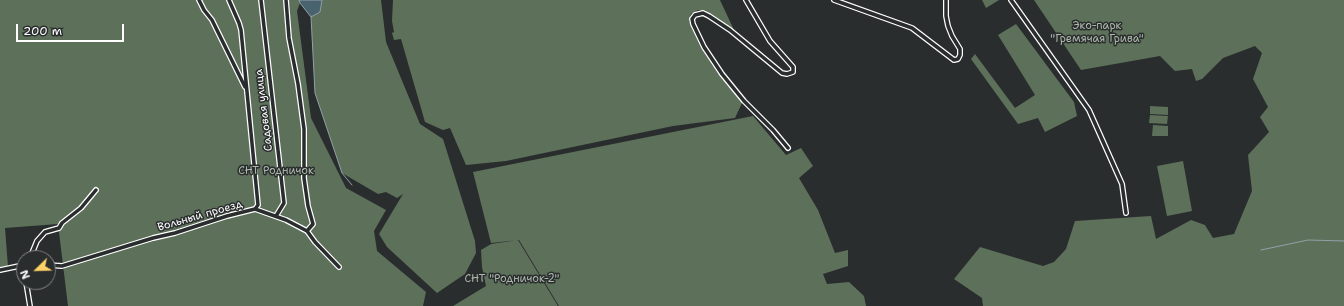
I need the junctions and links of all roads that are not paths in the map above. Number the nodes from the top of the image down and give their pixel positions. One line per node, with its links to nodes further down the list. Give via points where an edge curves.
1 (200, 0): 9 (street)
2 (229, 0): 9 (street, via 241,30)
3 (261, 0): 14 (street, Садовая улица, via 284,203)
4 (286, 0): 15 (street, via 304,129 304,178 313,224)
5 (746, 0): 10 (street, via 770,41 793,67 793,72 782,73 730,30 703,13 695,15 692,19 693,24 704,48 722,74)
6 (834, 0): 7 (street, via 912,28 954,60 958,59 960,49 948,26)
7 (946, 0)
8 (1011, 0): 13 (street, via 1089,110 1122,184)
9 (246, 90): 12 (street, via 258,205)
10 (788, 148)
11 (96, 190): 16 (street, via 59,228 45,232)
12 (255, 209): 14 (street, Вольный проезд); 17 (street, Вольный проезд, via 62,266)
13 (1126, 213)
14 (276, 216): 15 (street, Вольный проезд)
15 (307, 231): 19 (street, Вольный проезд)
16 (33, 250)
17 (56, 266)
18 (16, 267): 20 (street)
19 (339, 267)
20 (0, 270)
21 (27, 290): 22 (street)
22 (30, 306)

